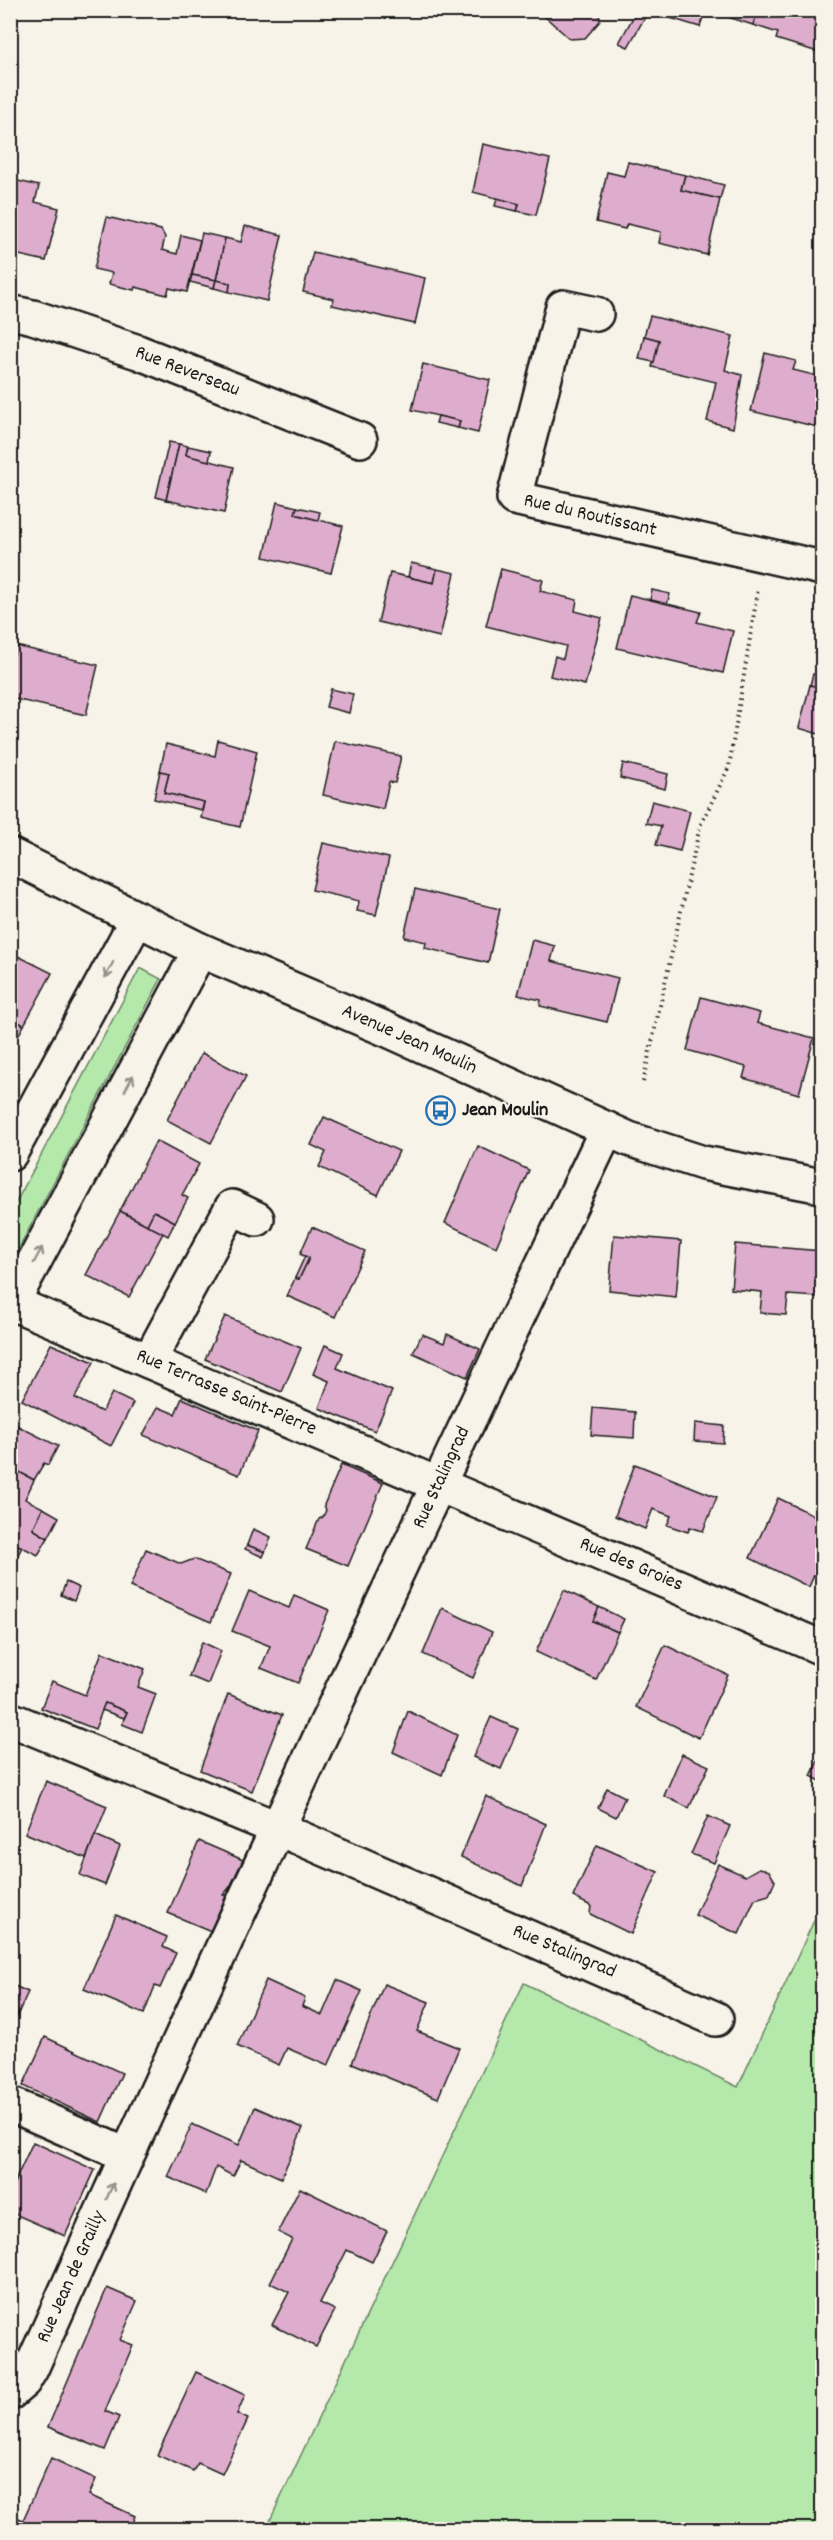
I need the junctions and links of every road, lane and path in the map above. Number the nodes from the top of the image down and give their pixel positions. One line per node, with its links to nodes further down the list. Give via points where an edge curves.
1 (10, 312): 3 (street, Rue Reverseau, via 138,352)
2 (596, 314): 4 (street, Rue du Routissant, via 563,307 514,498)
3 (360, 440)
4 (763, 555): 5 (street, Rue du Routissant); 9 (path, via 729,767 700,826)
5 (822, 568)
6 (10, 855): 7 (street, Avenue Jean Moulin)
7 (137, 919): 8 (street, Avenue Jean Moulin); 11 (street, one-way to 11)
8 (200, 950): 10 (street, Avenue Jean Moulin); 14 (street, Rue Terrasse Saint-Pierre, one-way to 8)
9 (643, 1082)
10 (607, 1129): 12 (street, Avenue Jean Moulin, via 703,1163); 16 (street, Rue Stalingrad)
11 (10, 1154)
12 (822, 1186)
13 (256, 1219): 15 (street, via 232,1207)
14 (11, 1304): 15 (street, Rue Terrasse Saint-Pierre)
15 (149, 1361): 16 (street, Rue Terrasse Saint-Pierre)
16 (439, 1483): 17 (street, Rue des Groies); 19 (street, Rue Stalingrad)
17 (822, 1648)
18 (10, 1719): 19 (street)
19 (279, 1829): 20 (street, Rue Stalingrad); 22 (street, Rue Stalingrad)
20 (716, 2019)
21 (10, 2104): 22 (street)
22 (126, 2155): 23 (street, Rue Jean de Grailly, one-way to 22, via 31,2369)
23 (10, 2393)

